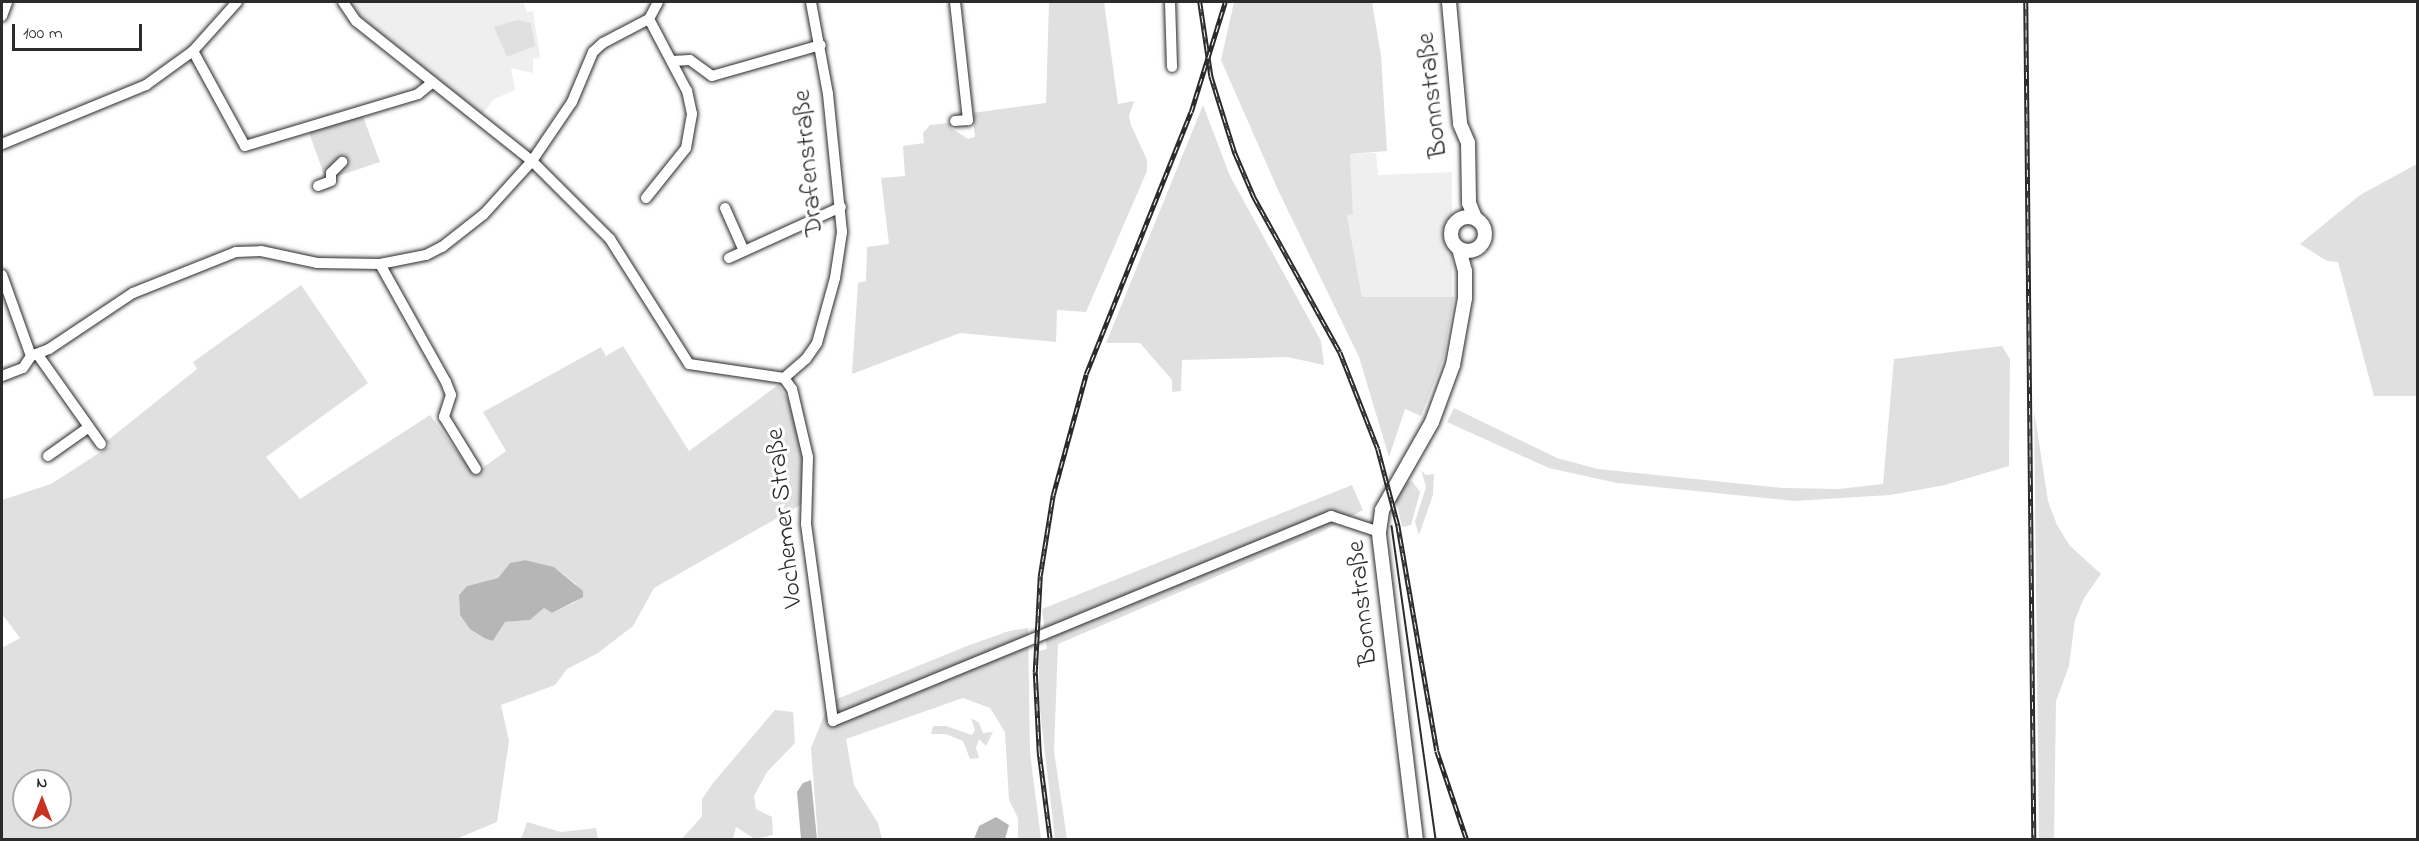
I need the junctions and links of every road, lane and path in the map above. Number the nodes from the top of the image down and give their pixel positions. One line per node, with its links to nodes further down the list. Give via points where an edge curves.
1 (7, 2): 9 (street)
2 (237, 2): 12 (street)
3 (343, 2): 15 (street, via 356,21)
4 (658, 2): 10 (street)
5 (811, 2): 11 (street, Drafenstraße)
6 (955, 2): 16 (street, via 968,120)
7 (1170, 2): 14 (street)
8 (1449, 2): 20 (main road, Bonnstraße, via 1460,124 1468,143)
9 (2, 16)
10 (649, 19): 13 (street); 18 (street, via 603,42 593,52 572,102)
11 (821, 45): 13 (street, via 712,76 690,60); 23 (street, Drafenstraße)
12 (193, 51): 15 (street, via 244,146 418,94); 17 (street, via 122,97)
13 (672, 61): 22 (street, via 687,91 692,126 678,161)
14 (1172, 67)
15 (433, 82): 18 (street)
16 (956, 121)
17 (2, 144)
18 (532, 161): 31 (street, via 458,237 426,255); 36 (street, via 618,249 689,364)
19 (342, 162): 21 (street, via 331,173 331,181)
20 (1467, 183): 25 (main road, Bonnstraße); 26 (main road, Bonnstraße)
21 (318, 186)
22 (646, 198)
23 (841, 207): 29 (street); 36 (street, Drafenstraße, via 838,262 817,343)
24 (725, 208): 29 (street)
25 (1474, 218): 26 (main road); 28 (main road, via 1483,225 1485,235)
26 (1457, 220): 27 (main road, via 1450,234)
27 (1459, 249): 28 (main road); 32 (main road, Bonnstraße)
28 (1477, 249): 32 (main road, Bonnstraße)
29 (744, 251): 30 (street)
30 (729, 258)
31 (381, 264): 34 (street, via 317,263 261,251 236,252 133,293); 40 (street, via 446,382 451,395 444,417)
32 (1465, 271): 41 (main road, Bonnstraße, via 1453,365 1432,422 1382,510)
33 (2, 275): 34 (street)
34 (35, 356): 35 (street, via 23,368); 37 (street)
35 (2, 376)
36 (784, 378): 41 (street, Vochemer Straße, via 792,389 808,457 806,524 833,722 1331,516)
37 (89, 427): 38 (street); 39 (street)
38 (101, 444)
39 (48, 456)
40 (476, 469)
41 (1379, 532): 42 (main road, Bonnstraße)
42 (1416, 840)

